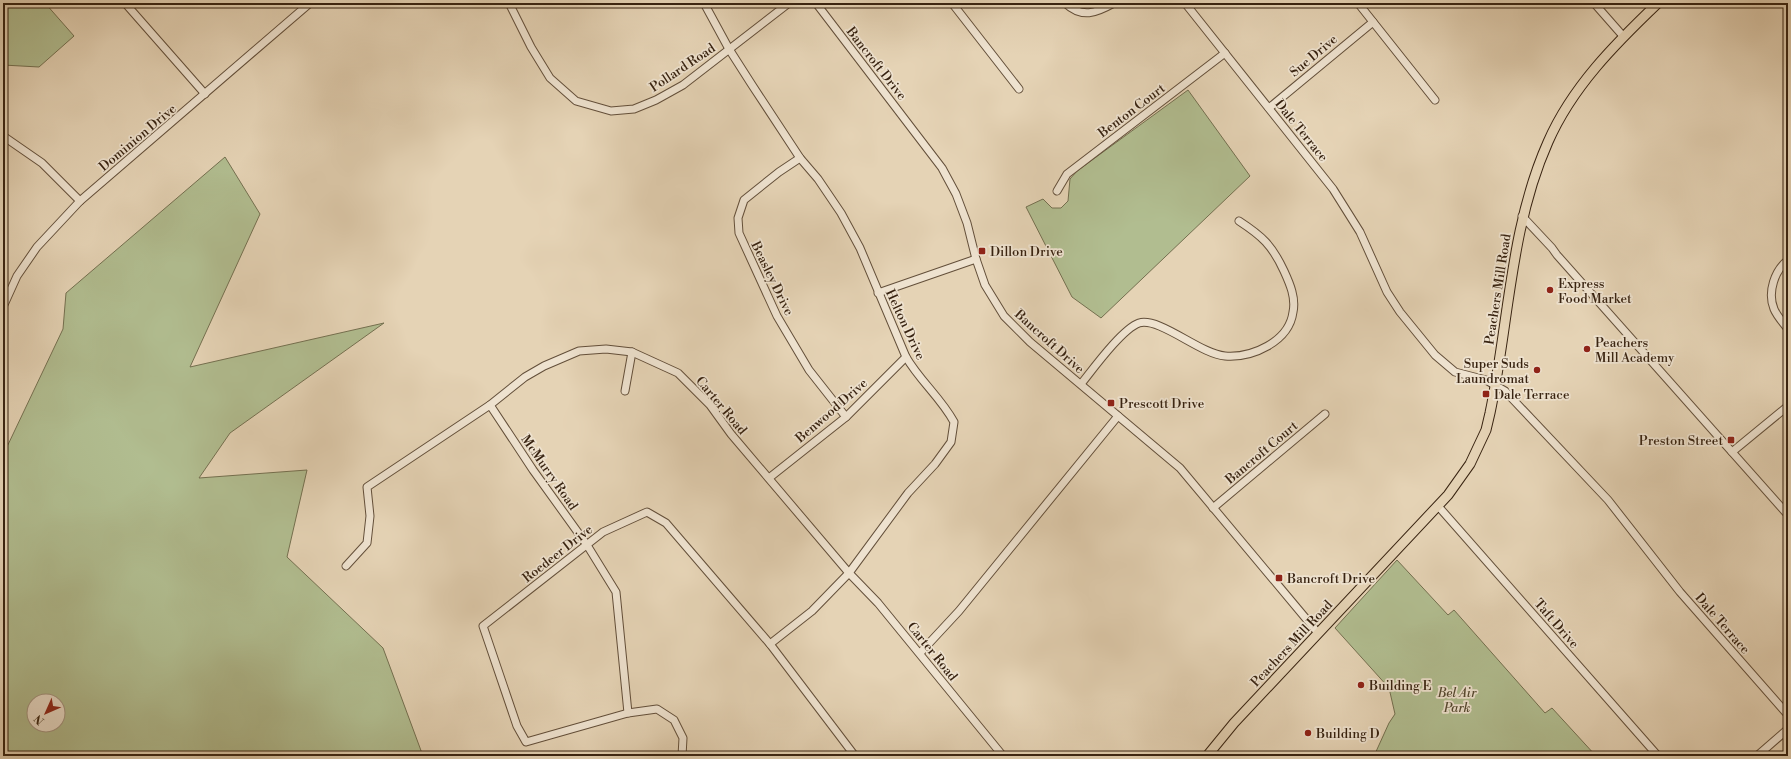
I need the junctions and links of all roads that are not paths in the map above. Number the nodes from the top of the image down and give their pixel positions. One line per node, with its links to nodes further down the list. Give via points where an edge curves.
1 (124, 3): 19 (street)
2 (310, 3): 19 (street, Dominion Drive)
3 (509, 3): 16 (street, Pollard Road, via 550,78 576,101 611,111 634,108 656,100 683,85)
4 (704, 3): 16 (street, Helton Drive)
5 (789, 3): 16 (street, Pollard Road)
6 (816, 3): 28 (street, Bancroft Drive, via 942,168 967,223)
7 (952, 3): 18 (street)
8 (1064, 3): 9 (street, via 1076,11 1091,13)
9 (1114, 3)
10 (1185, 3): 17 (street, Dale Terrace)
11 (1358, 3): 14 (street)
12 (1594, 3): 15 (street)
13 (1658, 3): 15 (main road, Peachers Mill Road)
14 (1373, 22): 20 (street); 21 (street, Sue Drive)
15 (1623, 36): 26 (main road, Peachers Mill Road, via 1598,64 1562,114 1545,148)
16 (729, 49): 23 (street, Helton Drive)
17 (1225, 53): 21 (street, Dale Terrace); 24 (street, Benton Court, via 1067,174)
18 (1019, 89)
19 (205, 94): 25 (street, Dominion Drive)
20 (1435, 100)
21 (1269, 108): 36 (street, Dale Terrace, via 1333,189 1360,232 1387,292 1430,349 1455,372)
22 (3, 136): 25 (street, via 42,162)
23 (800, 158): 30 (street, Helton Drive, via 841,213 860,248); 42 (street, Beasley Drive, via 744,200 738,218 739,233 777,316 809,370)
24 (1057, 191)
25 (80, 201): 31 (street, Dominion Drive, via 37,247 17,276)
26 (1522, 216): 36 (main road, Peachers Mill Road); 43 (street)
27 (1239, 221): 35 (street, via 1259,234 1274,251 1284,271 1292,291 1293,313 1286,331 1267,347 1243,356 1224,356 1197,347 1153,324 1140,323 1111,346)
28 (976, 259): 30 (street); 35 (street, Bancroft Drive, via 990,294 1011,324)
29 (1788, 260): 32 (street, via 1776,274 1772,291 1773,308)
30 (878, 293): 34 (street, Helton Drive)
31 (3, 307)
32 (1788, 329)
33 (632, 352): 37 (street); 38 (street, Carter Road, via 579,350 525,377); 44 (street, Carter Road, via 678,373 710,405)
34 (906, 357): 42 (street, Benwood Drive); 50 (street, Helton Drive, via 916,374 946,408 954,422 951,442 908,493)
35 (1081, 384): 41 (street, Bancroft Drive)
36 (1496, 385): 45 (main road, Peachers Mill Road, via 1489,418 1479,446 1470,464); 55 (street, Dale Terrace, via 1505,391 1608,500 1680,592)
37 (625, 391)
38 (490, 405): 48 (street, McMurry Road, via 533,470); 49 (street, Carter Road, via 367,487 370,516 367,543)
39 (1788, 406): 43 (street)
40 (1325, 414): 46 (street, Bancroft Court)
41 (1118, 416): 46 (street, Bancroft Drive, via 1171,459); 53 (street, via 959,611)
42 (846, 418): 44 (street, Benwood Drive)
43 (1732, 452): 47 (street)
44 (769, 478): 50 (street, Carter Road)
45 (1438, 506): 51 (main road, Peachers Mill Road); 61 (street, Taft Drive)
46 (1213, 508): 51 (street, Bancroft Drive)
47 (1788, 516)
48 (588, 545): 52 (street, Roedeer Drive, via 603,532 647,512 666,523); 54 (street, McMurry Road, via 616,592); 54 (street, Roedeer Drive, via 483,626 517,726 526,742)
49 (346, 566)
50 (849, 573): 52 (street, Helton Drive, via 812,611); 53 (street, Carter Road)
51 (1318, 633): 60 (main road, Peachers Mill Road, via 1234,723)
52 (770, 644): 58 (street, Roedeer Drive)
53 (920, 653): 59 (street, Carter Road)
54 (628, 713): 57 (street, Roedeer Drive, via 656,709 674,720 683,738)
55 (1788, 715)
56 (1788, 729): 62 (street)
57 (682, 756)
58 (855, 756)
59 (1002, 756)
60 (1207, 756)
61 (1658, 756)
62 (1758, 756)

